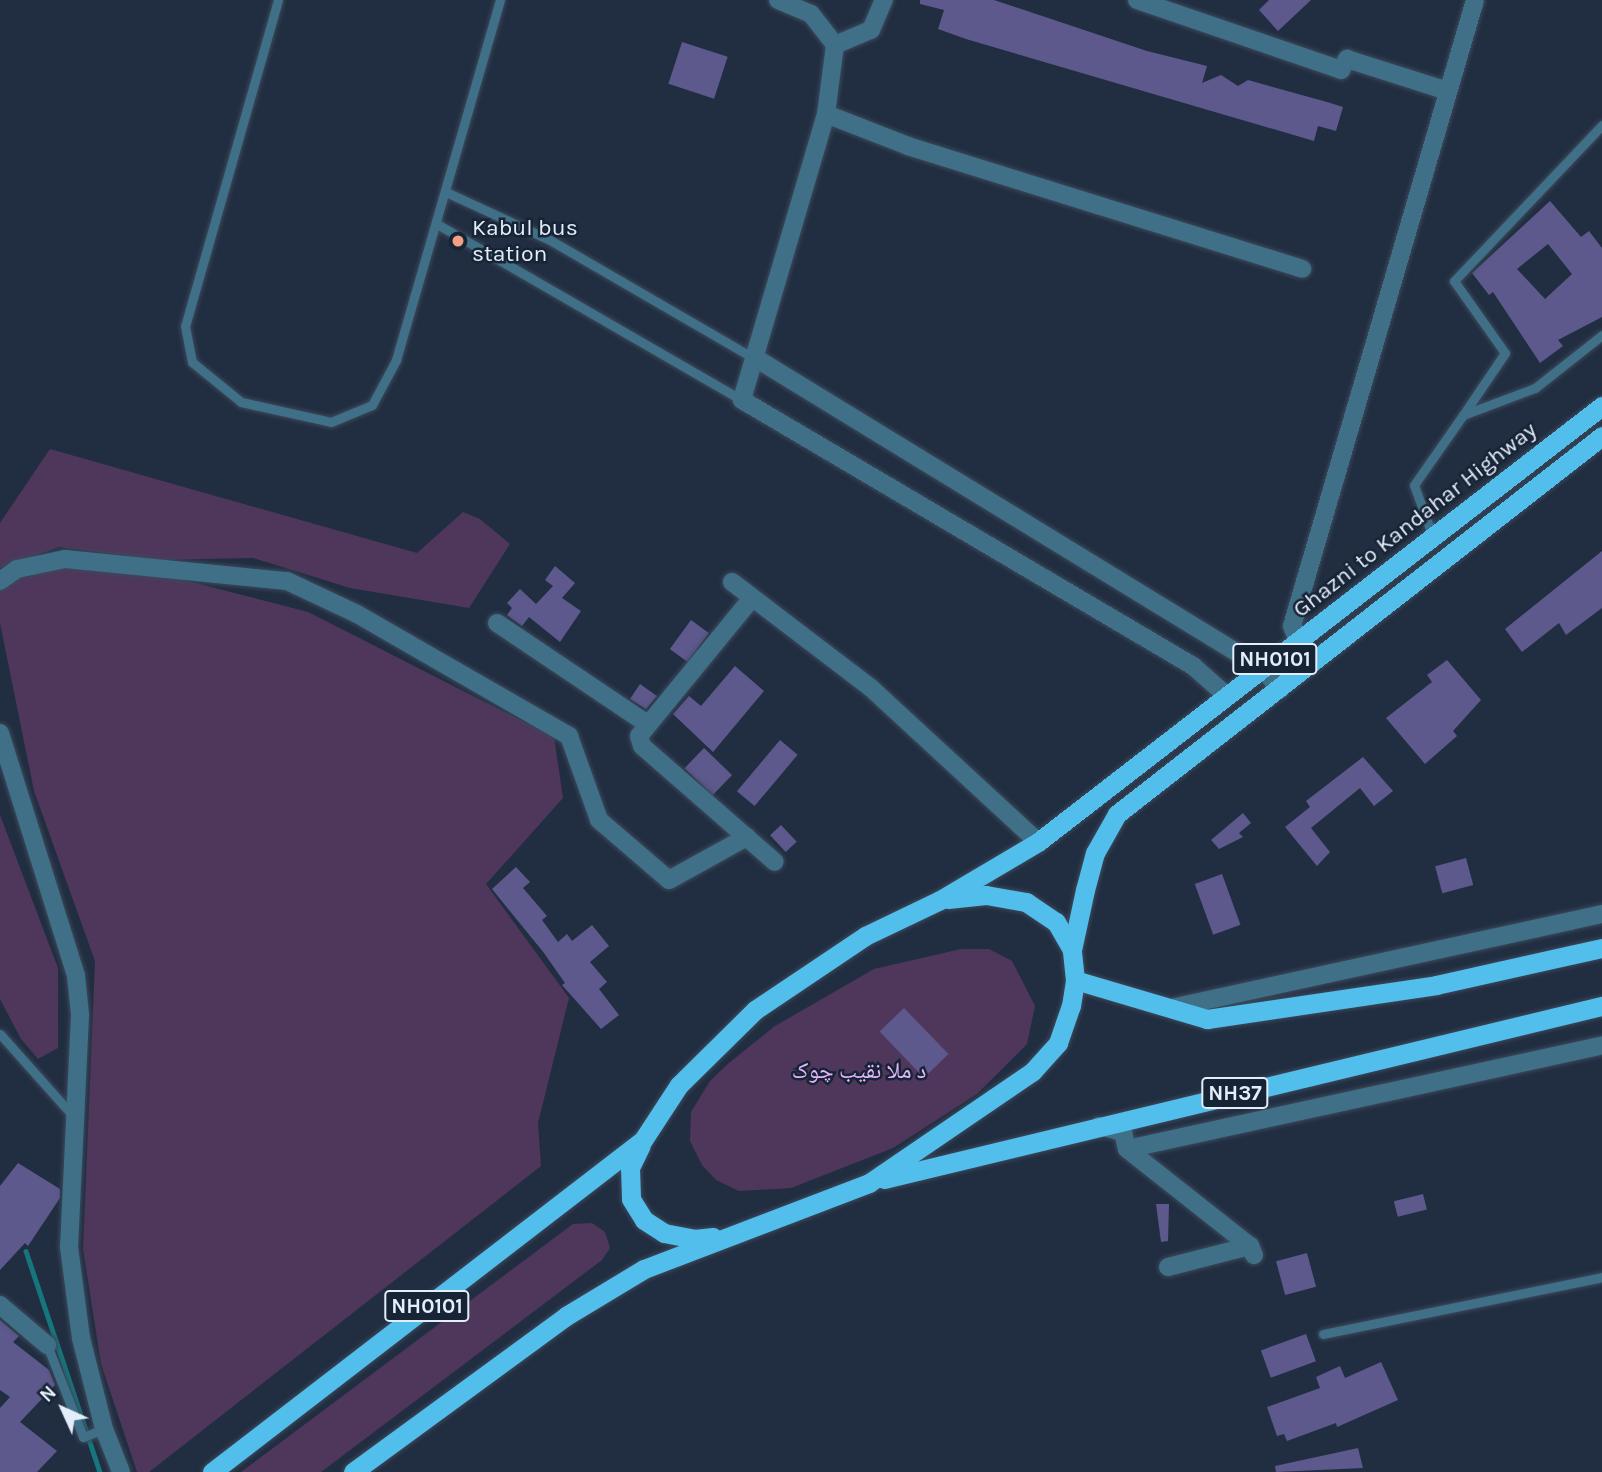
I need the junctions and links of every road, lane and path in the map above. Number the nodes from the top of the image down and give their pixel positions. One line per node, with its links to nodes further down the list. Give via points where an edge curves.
1 (278, 0): 12 (lane, via 185,326 192,362 241,402 331,422 372,405 396,360)
2 (500, 0): 11 (lane)
3 (778, 0): 7 (street, via 811,14)
4 (884, 0): 7 (street, via 871,30)
5 (1137, 0): 8 (street, via 1341,70 1347,59)
6 (1475, 0): 8 (street)
7 (835, 45): 9 (street)
8 (1448, 91): 25 (street, via 1292,626)
9 (826, 114): 13 (street, via 908,146); 15 (street)
10 (1602, 125): 18 (lane, via 1454,281 1505,353)
11 (446, 192): 12 (lane); 15 (lane, via 550,240)
12 (437, 224): 16 (lane)
13 (1302, 269)
14 (1602, 335): 18 (lane, via 1535,388)
15 (757, 359): 16 (street); 26 (street)
16 (742, 400): 28 (street, via 1193,666)
17 (1602, 407): 20 (highway, Ghazni to Kandahar Highway / NH0101)
18 (1464, 415): 20 (lane, via 1414,485)
19 (1602, 436): 27 (highway, Ghazni to Kandahar Highway / NH0101)
20 (1434, 539): 25 (highway, Ghazni to Kandahar Highway / NH0101)
21 (0, 581): 31 (street, via 17,569 65,559 287,581 357,614 569,736 600,820 670,880)
22 (732, 582): 23 (street)
23 (752, 598): 29 (street); 32 (street, via 871,688)
24 (497, 623): 29 (street)
25 (1298, 641): 26 (highway, Ghazni to Kandahar Highway / NH0101)
26 (1262, 668): 27 (street); 28 (highway, Ghazni to Kandahar Highway / NH0101)
27 (1280, 689): 37 (highway, Ghazni to Kandahar Highway / NH0101, via 1117,814 1095,853)
28 (1227, 696): 32 (highway, Ghazni to Kandahar Highway / NH0101)
29 (646, 723): 31 (street, via 639,736 642,746)
30 (0, 733): 43 (street, via 76,976 80,1015)
31 (747, 837): 33 (street)
32 (1038, 842): 34 (highway, Ghazni to Kandahar Highway / NH0101)
33 (775, 862)
34 (940, 900): 37 (highway, Ghazni to Kandahar Highway / NH0101, via 986,895 1026,902 1056,922); 45 (highway, NH0101, via 865,936 755,1010 679,1085)
35 (1602, 915): 40 (street)
36 (1602, 948): 40 (highway, via 1436,985 1280,1009 1207,1019)
37 (1072, 950): 38 (highway, Ghazni to Kandahar Highway / NH0101)
38 (1075, 980): 40 (highway); 47 (highway, Ghazni to Kandahar Highway / NH0101, via 1058,1043 1032,1072)
39 (1602, 1006): 44 (highway, NH37)
40 (1171, 1008)
41 (0, 1034): 43 (lane)
42 (1602, 1045): 46 (street)
43 (75, 1119): 54 (street, via 69,1247)
44 (1099, 1126): 46 (street, via 1123,1132); 47 (highway, NH37)
45 (643, 1140): 48 (highway, Ghazni to Kandahar Highway / NH0101, via 630,1179 631,1199 644,1220 664,1233 694,1239); 56 (highway, NH0101)
46 (1127, 1149): 49 (street, via 1252,1251)
47 (869, 1183): 48 (highway, Ghazni to Kandahar Highway / NH0101)
48 (730, 1236): 57 (highway, Ghazni to Kandahar Highway / NH0101, via 644,1269 566,1316)
49 (1168, 1267)
50 (1602, 1277): 52 (lane)
51 (0, 1305): 53 (street)
52 (1323, 1334)
53 (47, 1345): 54 (lane, via 83,1437)
54 (100, 1431): 55 (street)
55 (121, 1472)
56 (212, 1472)
57 (352, 1472)

